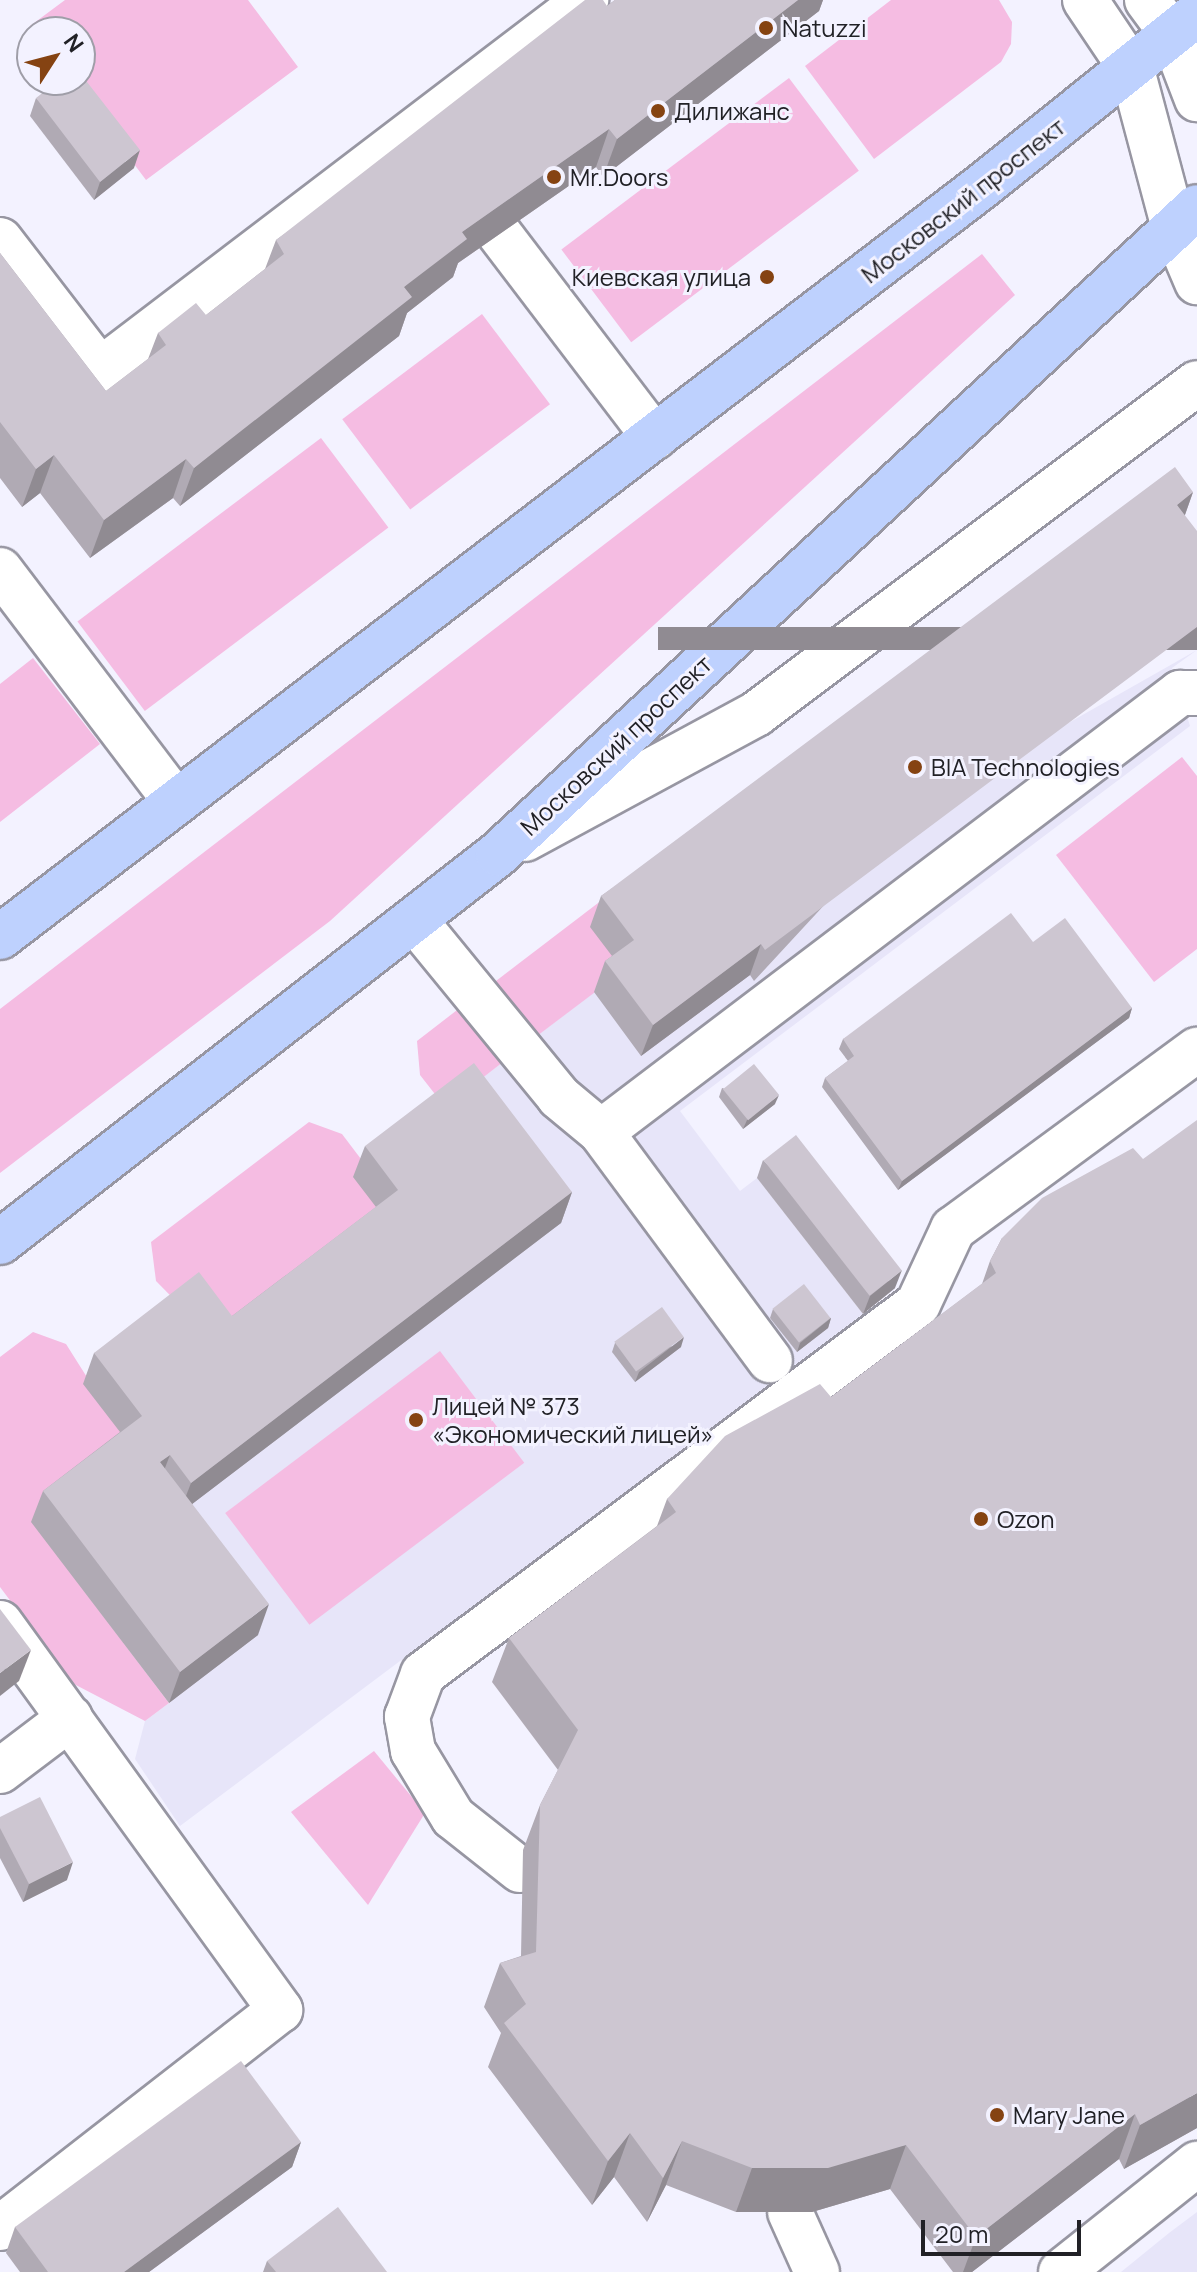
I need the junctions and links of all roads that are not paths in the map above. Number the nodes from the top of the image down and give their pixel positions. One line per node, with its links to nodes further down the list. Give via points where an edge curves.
1 (586, 0): 10 (street, via 419,142)
2 (1085, 0): 4 (street)
3 (1172, 16): 4 (main road, Московский проспект); 5 (street)
4 (1132, 70): 6 (street); 13 (main road, Московский проспект)
5 (1197, 99)
6 (1185, 218): 9 (street); 17 (main road, Московский проспект)
7 (498, 232): 13 (street)
8 (0, 240): 10 (street)
9 (1197, 282)
10 (100, 370): 12 (street)
11 (1197, 383): 17 (street, via 756,714)
12 (66, 396)
13 (654, 437): 16 (main road, Московский проспект)
14 (0, 570): 16 (street)
15 (1197, 693): 21 (street, via 1180,693)
16 (176, 802): 19 (main road, Московский проспект)
17 (498, 854): 18 (main road, Московский проспект)
18 (416, 922): 21 (street, via 559,1097); 22 (main road, Московский проспект)
19 (0, 937)
20 (1197, 1050): 27 (street, via 953,1229 918,1304 423,1674 407,1717 413,1751 453,1817)
21 (601, 1132): 23 (street)
22 (0, 1242)
23 (770, 1360)
24 (0, 1623): 25 (street)
25 (70, 1718): 26 (street); 30 (street, via 280,2010)
26 (0, 1771)
27 (520, 1870)
28 (1197, 2164): 32 (street)
29 (790, 2212): 31 (street)
30 (0, 2228)
31 (817, 2272)
32 (1061, 2272)

